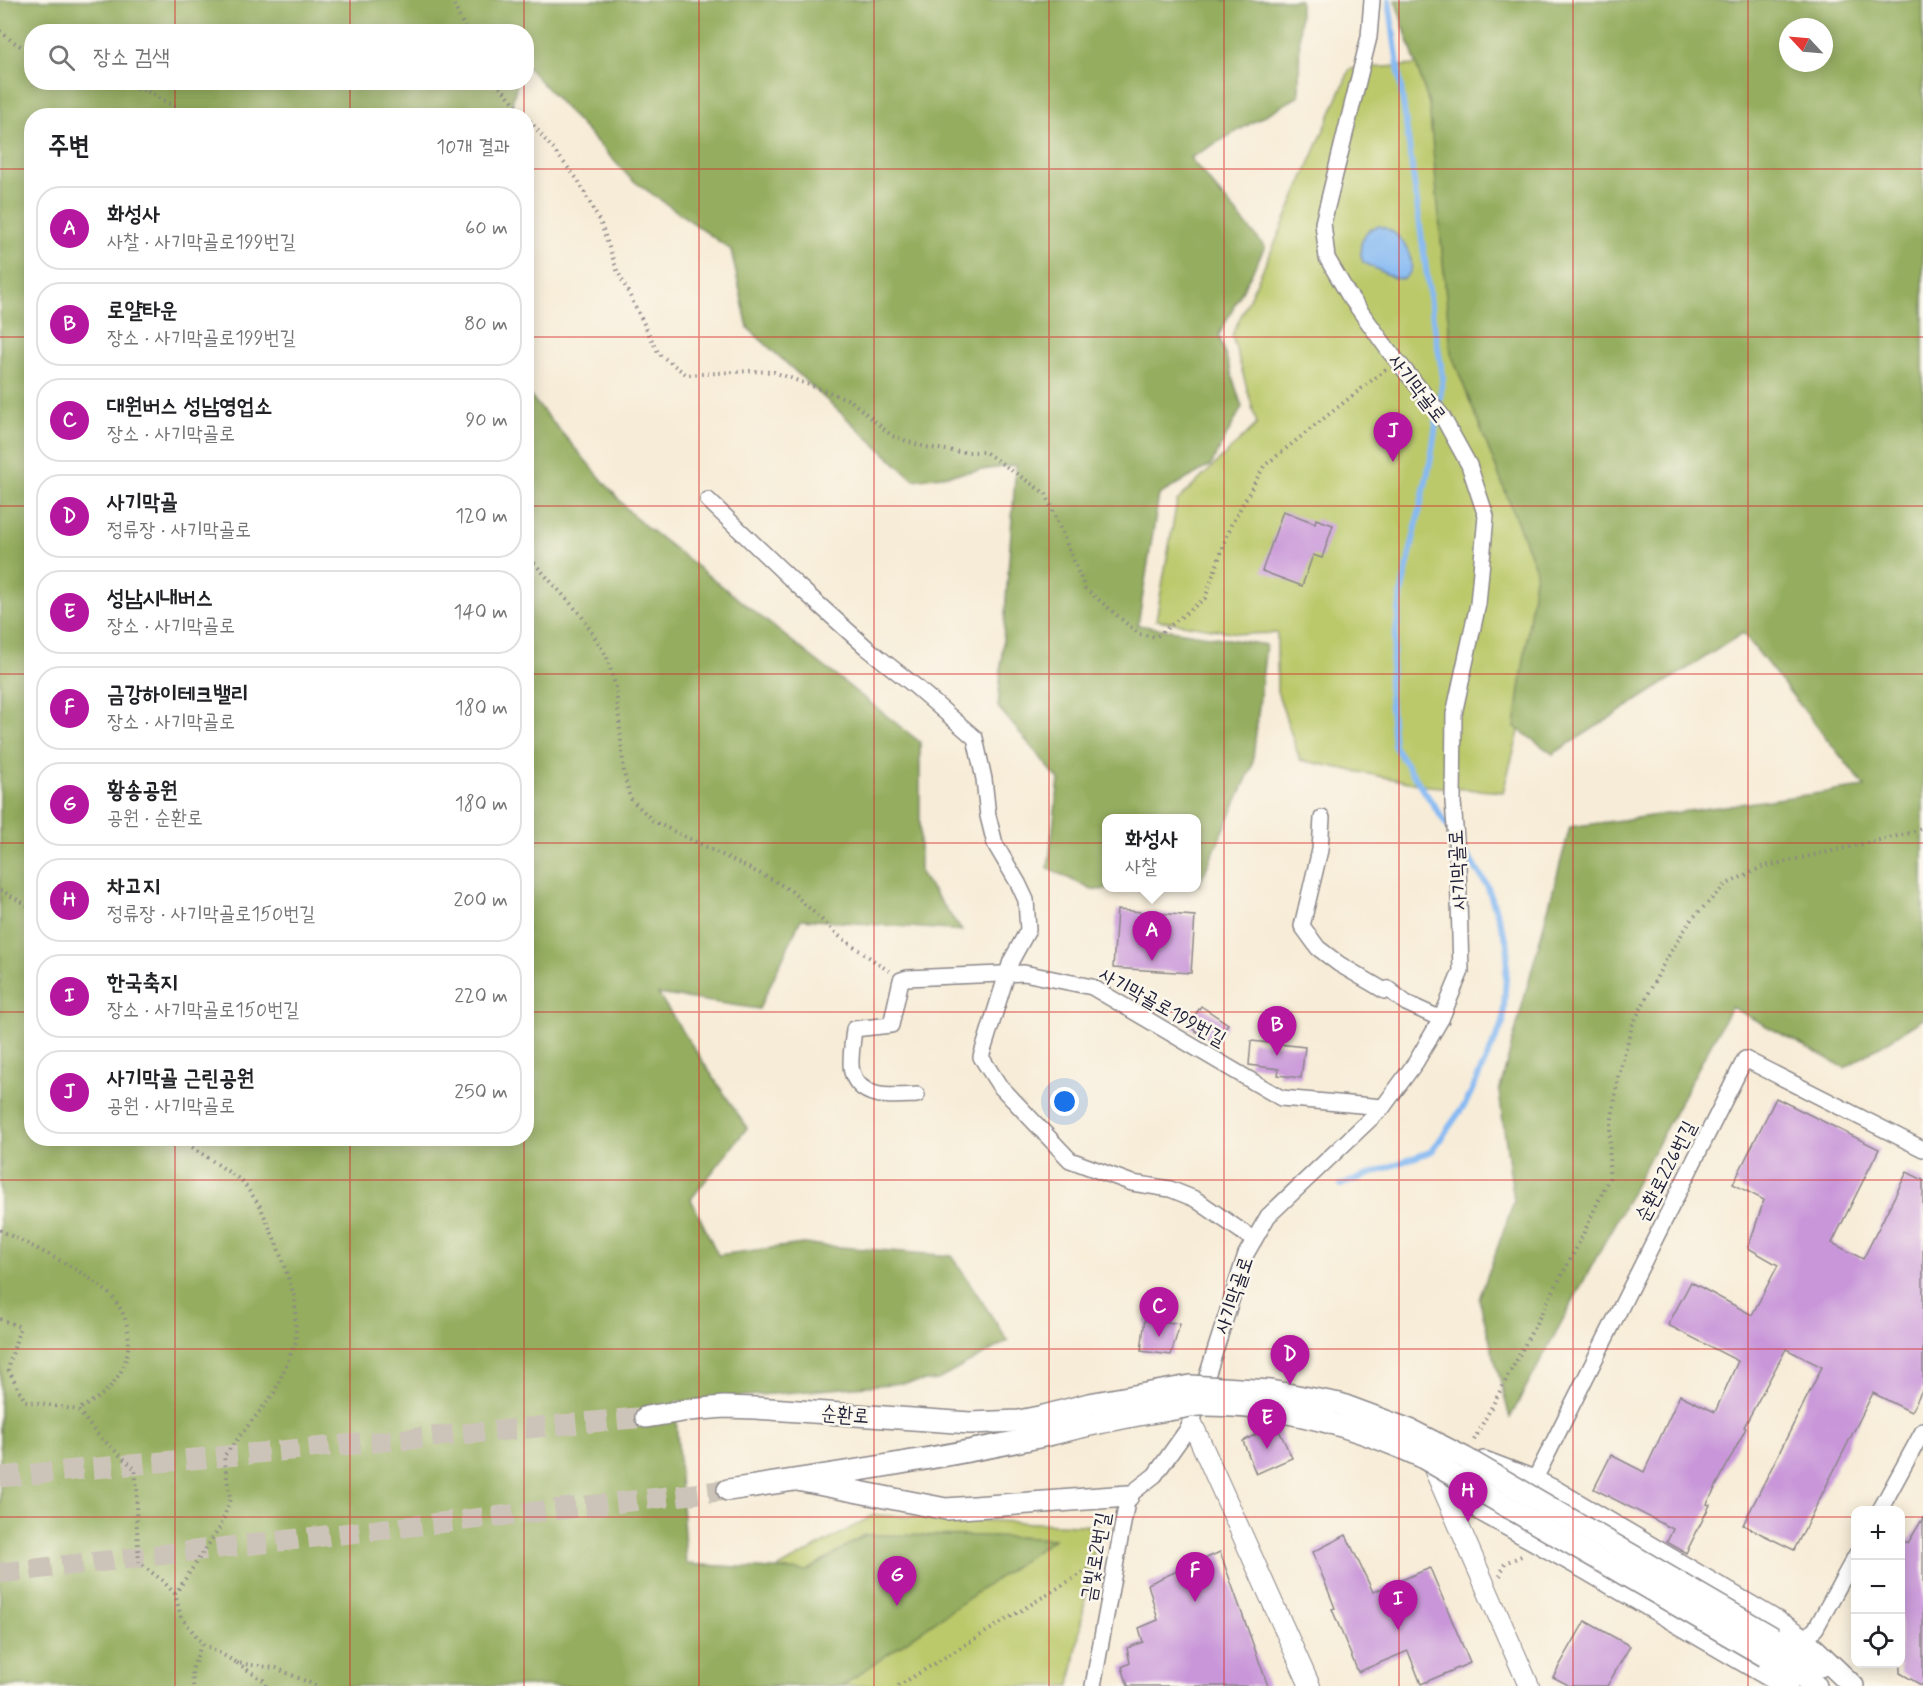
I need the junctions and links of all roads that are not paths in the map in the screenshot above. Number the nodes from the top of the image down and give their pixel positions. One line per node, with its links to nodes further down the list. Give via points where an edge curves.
1 (1372, 0): 5 (street, 사기막골로, via 1369,37 1323,223 1327,258 1396,360 1442,416 1469,465 1486,516 1478,604 1454,714 1453,802 1461,971)
2 (708, 500): 4 (street, via 867,648 975,738 994,844 1026,900 1028,930)
3 (1322, 818): 5 (street, via 1320,850 1302,926 1318,948 1339,964)
4 (1009, 967): 6 (street, 사기막골로199번길, via 901,980 891,1025 854,1029 852,1071 860,1085 872,1095); 7 (street, 사기막골로199번길, via 1024,974 1092,987 1281,1098); 9 (street, via 981,1057 999,1085 1070,1160 1132,1183 1170,1189 1195,1199)
5 (1442, 1019): 7 (street, 사기막골로)
6 (917, 1095)
7 (1383, 1107): 9 (street, 사기막골로, via 1268,1216)
8 (1923, 1149): 17 (street, 순환로226번길, via 1745,1059)
9 (1254, 1240): 10 (street, 사기막골로)
10 (1201, 1390): 12 (street, 사기막골로); 15 (street, via 1328,1404)
11 (646, 1417): 13 (main road, 순환로, via 724,1407 970,1423 1019,1421)
12 (1192, 1423): 19 (street, 금빛로2번길, via 1155,1475); 25 (street)
13 (1046, 1426): 16 (main road, via 960,1454); 23 (main road, bridge, via 1108,1400 1190,1386 1271,1391 1340,1404 1410,1430 1465,1458)
14 (1923, 1431): 20 (street)
15 (1420, 1439): 17 (main road); 26 (street); 27 (main road, via 1481,1510)
16 (797, 1480): 18 (main road); 19 (main road, via 946,1509)
17 (1534, 1481): 22 (main road)
18 (728, 1490)
19 (1128, 1496): 24 (street, 금빛로2번길)
20 (1882, 1506)
21 (1853, 1560): 22 (street, via 1816,1628)
22 (1805, 1640): 29 (main road)
23 (1769, 1647): 28 (main road); 29 (main road)
24 (1093, 1686)
25 (1310, 1686)
26 (1529, 1686)
27 (1787, 1686)
28 (1816, 1686)
29 (1854, 1686)

